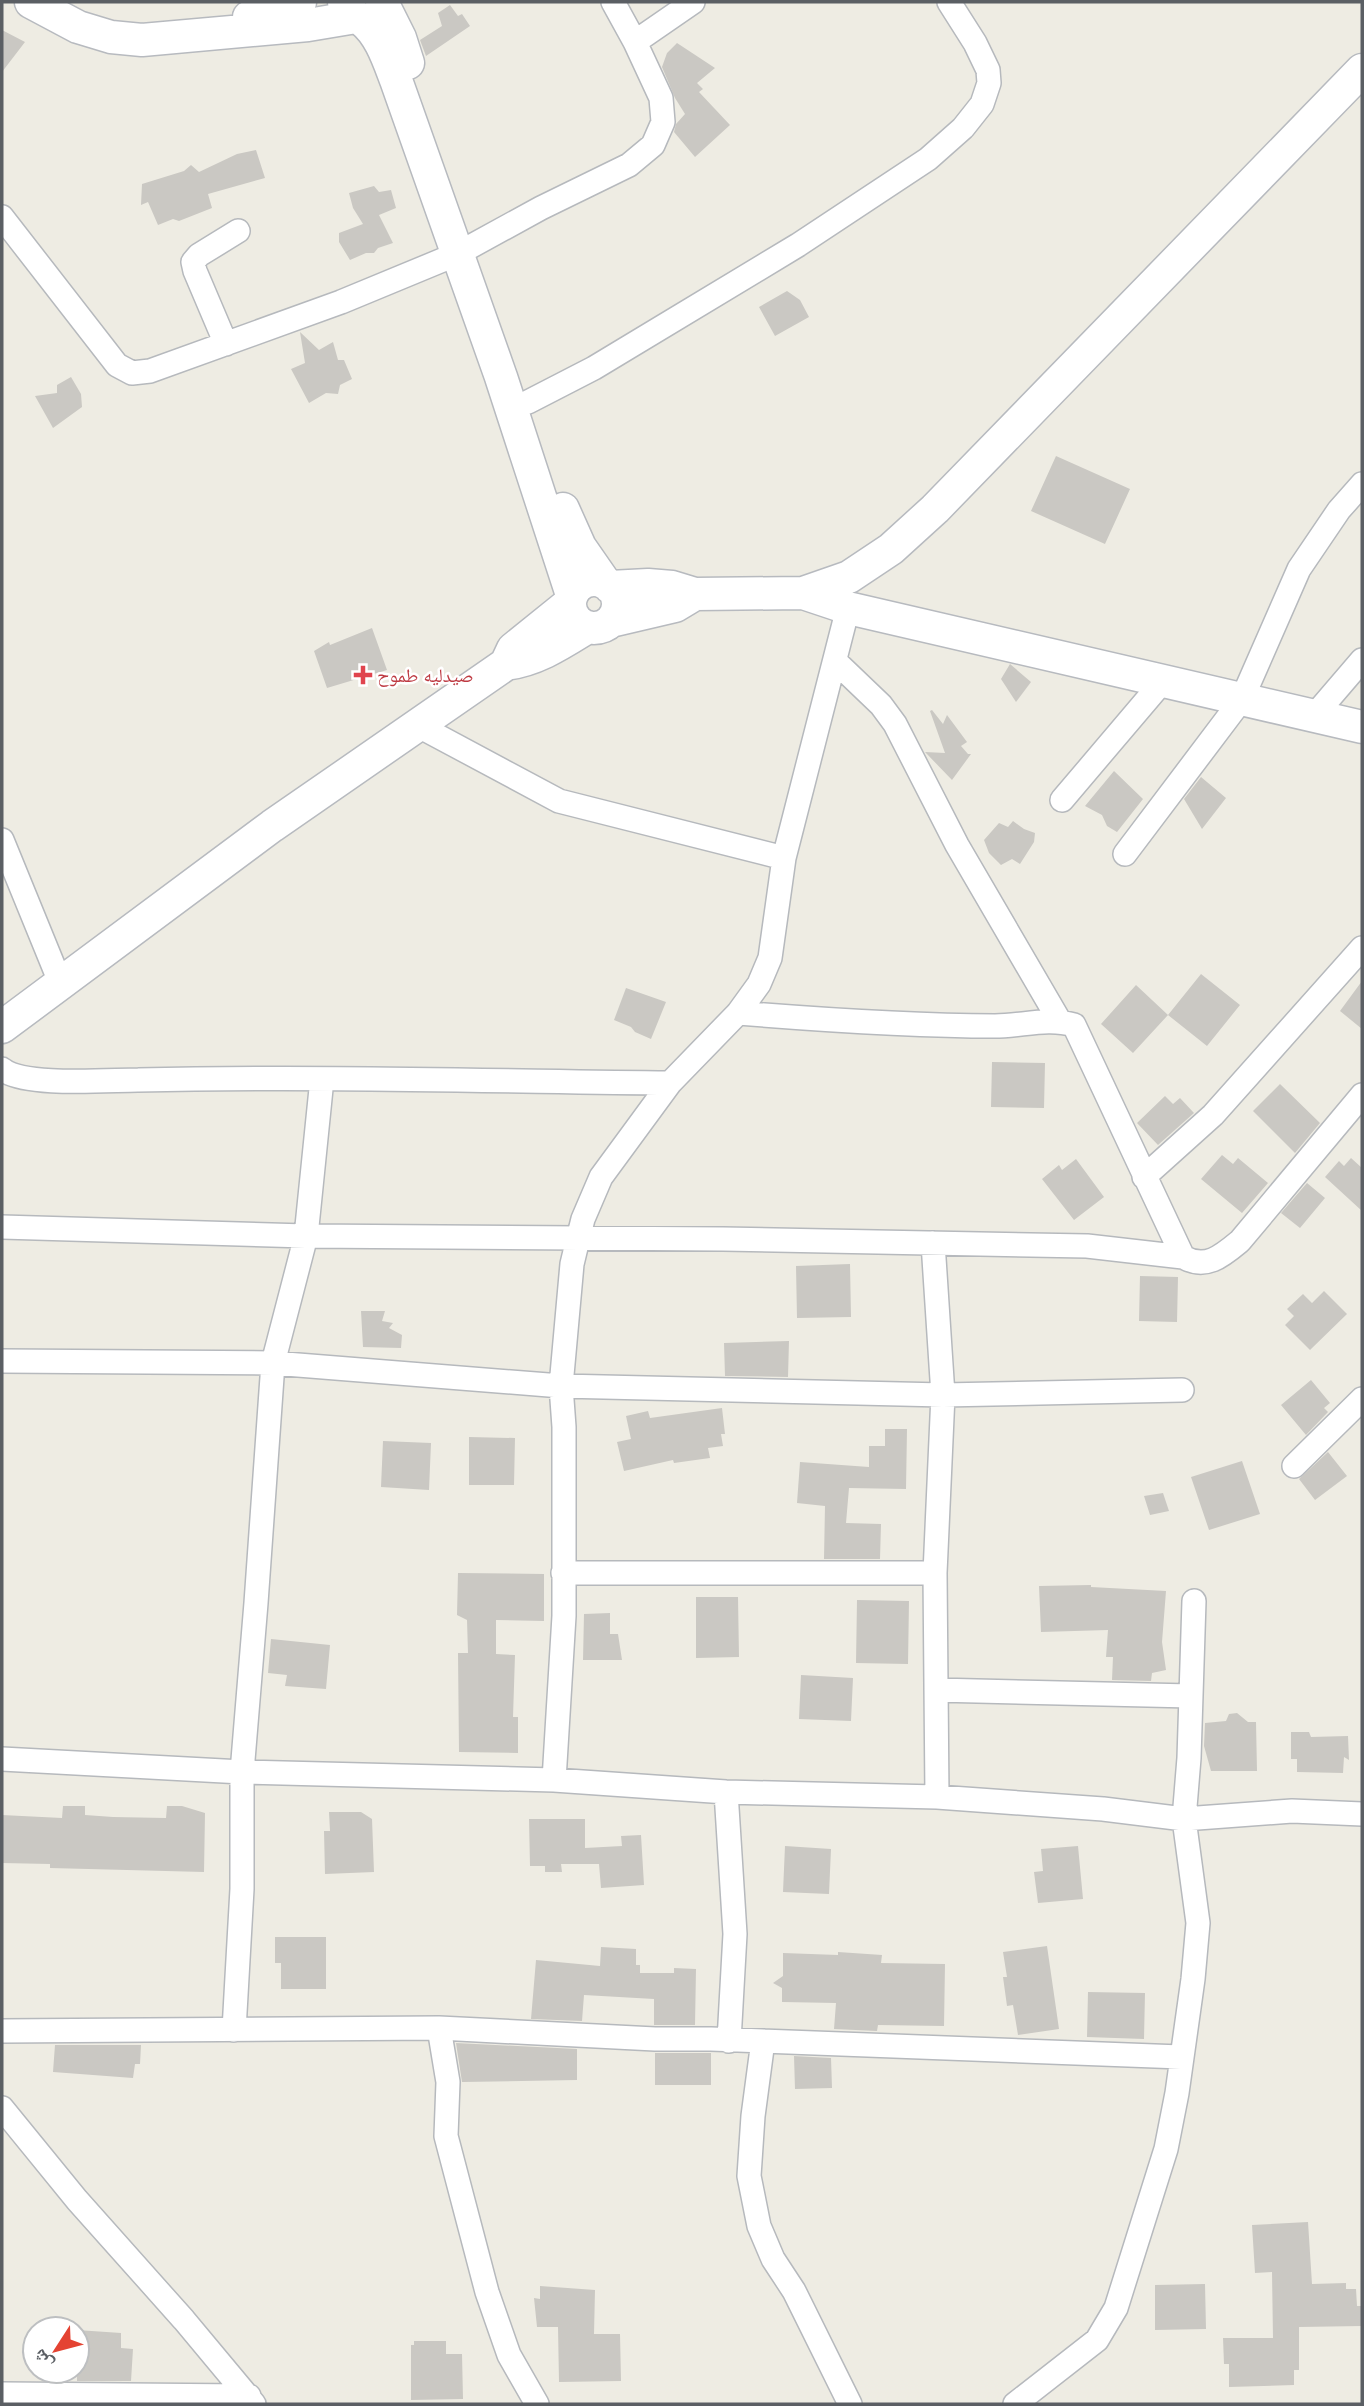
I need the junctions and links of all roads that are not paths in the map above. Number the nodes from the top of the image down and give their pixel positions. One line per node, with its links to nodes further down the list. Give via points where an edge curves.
1 (32, 2): 7 (street, via 78,27 111,37)
2 (300, 2): 7 (street)
3 (613, 2): 8 (street)
4 (693, 2): 8 (street)
5 (949, 2): 14 (street, via 988,70 982,103 963,128 928,159 798,244)
6 (364, 8): 7 (street, via 309,25); 12 (street)
7 (173, 37)
8 (635, 42): 12 (street, via 662,98 663,122 653,145 629,166)
9 (1362, 70): 17 (street, via 935,509 891,549 849,576)
10 (2, 217): 13 (street, via 125,370 150,371)
11 (238, 231): 13 (street, via 193,262)
12 (465, 250): 13 (street); 14 (street); 20 (street, via 501,377)
13 (226, 344)
14 (528, 402): 16 (street, via 565,515 580,547)
15 (1362, 484): 24 (street, via 1299,569)
16 (608, 585): 18 (street, via 672,587); 20 (street, via 582,583)
17 (803, 593): 18 (street); 19 (street)
18 (695, 594): 20 (street, via 675,606)
19 (848, 608): 22 (street); 23 (street)
20 (585, 612): 26 (street, via 513,649 506,664)
21 (1362, 660): 25 (street)
22 (835, 661): 31 (street); 35 (street, via 895,723 957,845)
23 (1163, 681): 24 (street); 28 (street)
24 (1242, 699): 25 (street); 30 (street)
25 (1314, 716): 27 (street)
26 (417, 725): 31 (street, via 559,801); 33 (street)
27 (1362, 727)
28 (1062, 800)
29 (2, 840): 33 (street)
30 (1125, 854)
31 (785, 858): 34 (street, via 770,958 759,984)
32 (1362, 948): 41 (street, via 1213,1115)
33 (60, 982): 36 (street)
34 (738, 1013): 35 (street, via 996,1026); 39 (street)
35 (1059, 1020): 41 (street, via 1074,1025 1080,1034)
36 (2, 1027)
37 (2, 1069): 38 (street, via 30,1079 82,1081)
38 (323, 1079): 39 (street); 43 (street)
39 (670, 1083): 44 (street, via 601,1177)
40 (1359, 1104): 46 (street, via 1240,1241 1206,1263)
41 (1144, 1177): 46 (street)
42 (2, 1227): 43 (street)
43 (306, 1236): 44 (street); 48 (street)
44 (578, 1239): 45 (street); 49 (street)
45 (933, 1242): 46 (street, via 1087,1246); 51 (street)
46 (1183, 1257)
47 (2, 1361): 48 (street)
48 (273, 1363): 49 (street); 60 (street)
49 (561, 1386): 51 (street); 54 (street)
50 (1182, 1390): 51 (street)
51 (943, 1395): 55 (street)
52 (1362, 1399): 53 (street)
53 (1294, 1466)
54 (563, 1573): 55 (street); 61 (street)
55 (935, 1573): 57 (street)
56 (1194, 1601): 58 (street)
57 (936, 1690): 58 (street); 63 (street)
58 (1191, 1696): 65 (street)
59 (2, 1759): 60 (street)
60 (242, 1772): 61 (street); 67 (street, via 242,1889)
61 (554, 1780): 62 (street)
62 (726, 1792): 63 (street); 69 (street, via 735,1934)
63 (937, 1797): 65 (street)
64 (1362, 1814): 65 (street, via 1292,1811)
65 (1184, 1819): 71 (street, via 1198,1923)
66 (439, 2028): 67 (street); 69 (street); 75 (street, via 448,2082 446,2136 509,2355)
67 (234, 2030): 68 (street)
68 (2, 2031)
69 (729, 2041): 70 (street)
70 (762, 2041): 71 (street); 76 (street, via 749,2176 759,2226)
71 (1181, 2057): 77 (street, via 1166,2148 1116,2308 1097,2340)
72 (2, 2108): 74 (street)
73 (2, 2394): 74 (street)
74 (251, 2400)
75 (537, 2404)
76 (850, 2404)
77 (1015, 2404)

